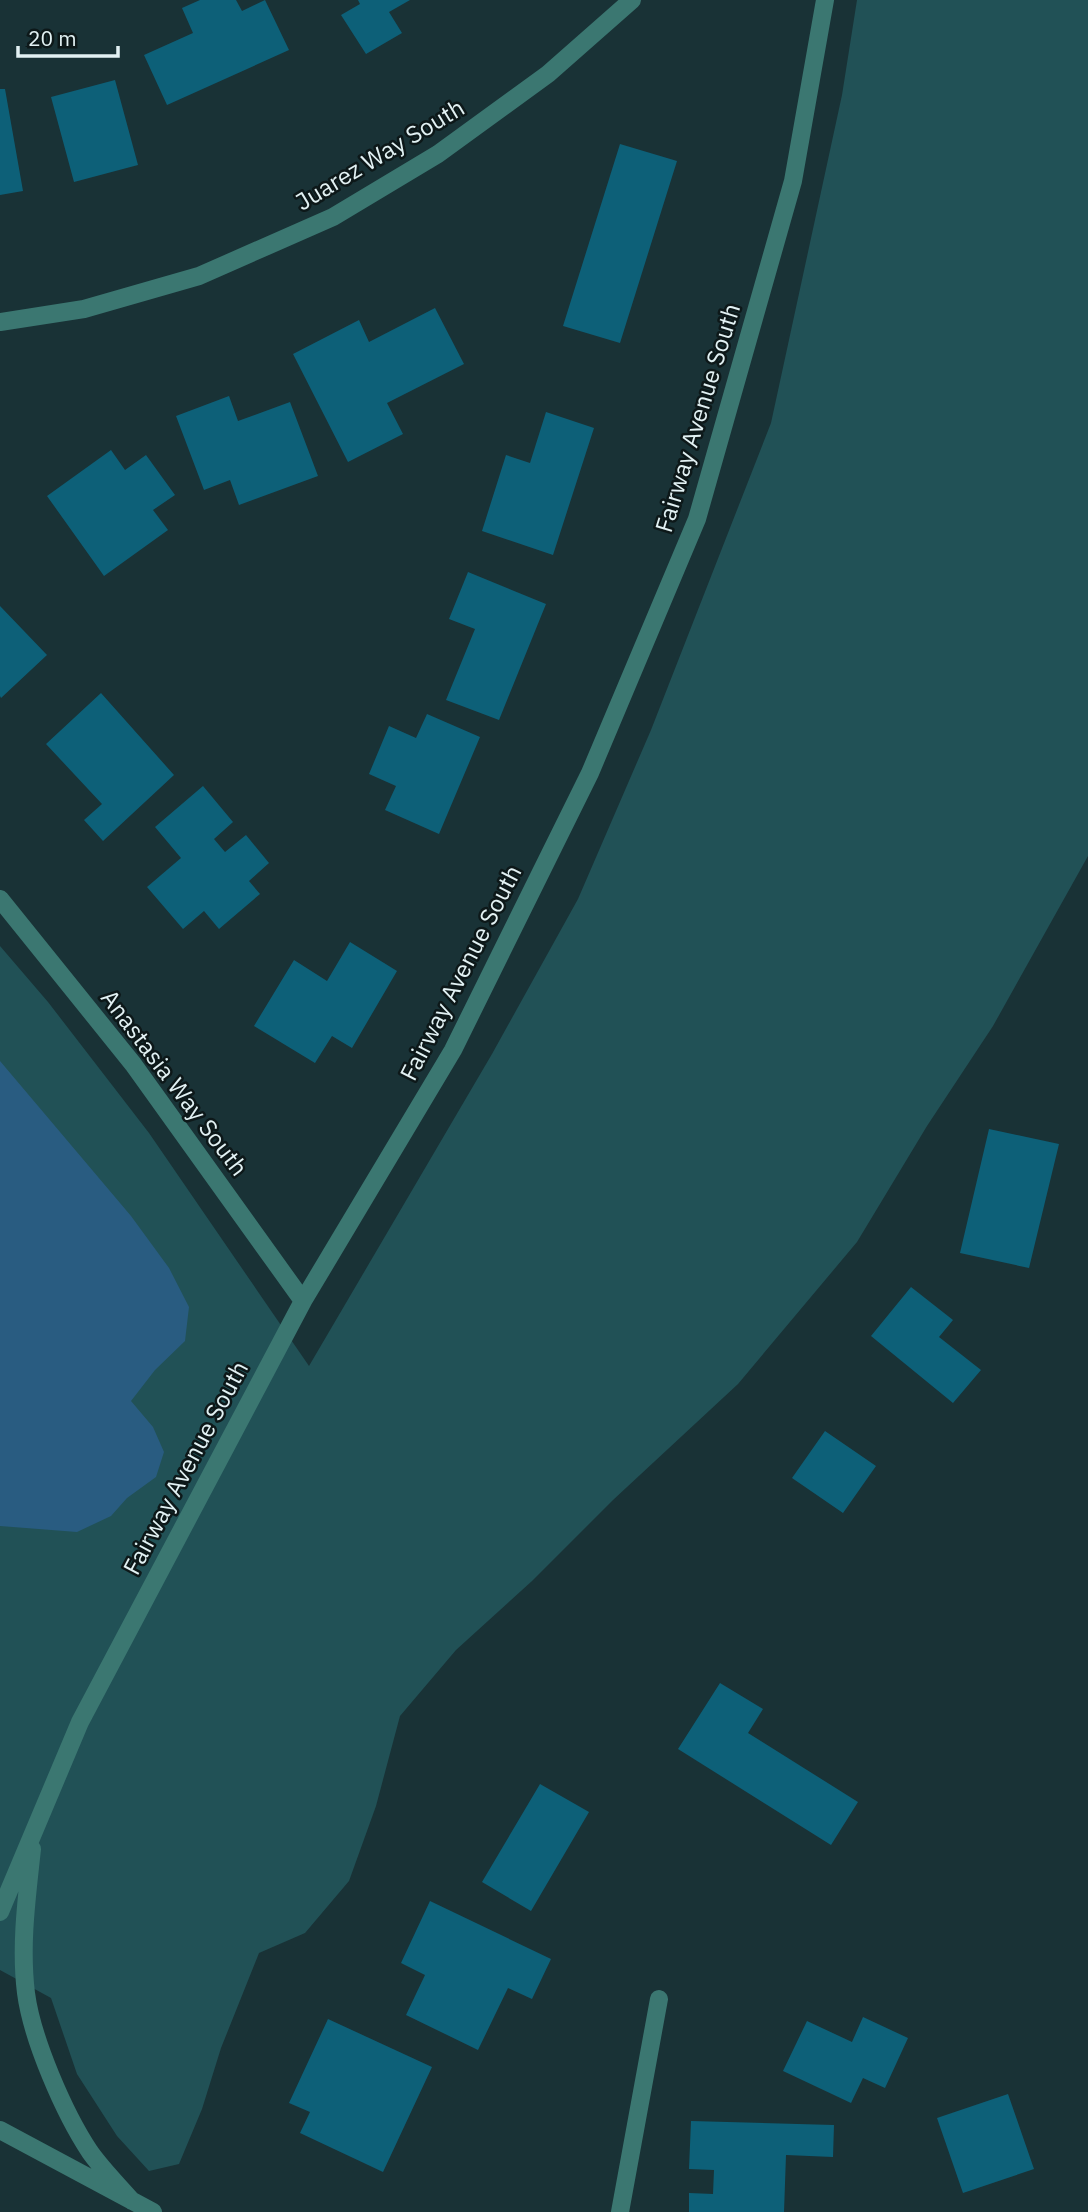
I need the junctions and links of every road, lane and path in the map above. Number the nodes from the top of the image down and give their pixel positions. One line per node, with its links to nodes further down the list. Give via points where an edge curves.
1 (632, 0): 3 (street, Juarez Way South, via 548,74 438,154 333,217 199,276 85,309)
2 (825, 0): 5 (street, Fairway Avenue South, via 793,181 697,519 590,772 453,1050)
3 (0, 322)
4 (0, 899): 5 (street, Anastasia Way South, via 133,1064)
5 (303, 1301): 6 (street, Fairway Avenue South, via 80,1722)
6 (35, 1829): 7 (street, Fairway Avenue South); 10 (street, via 24,1925 29,2007 67,2112 91,2153)
7 (0, 1912)
8 (659, 1999): 12 (street)
9 (0, 2130): 10 (street)
10 (132, 2201): 11 (street)
11 (153, 2212)
12 (620, 2212)

